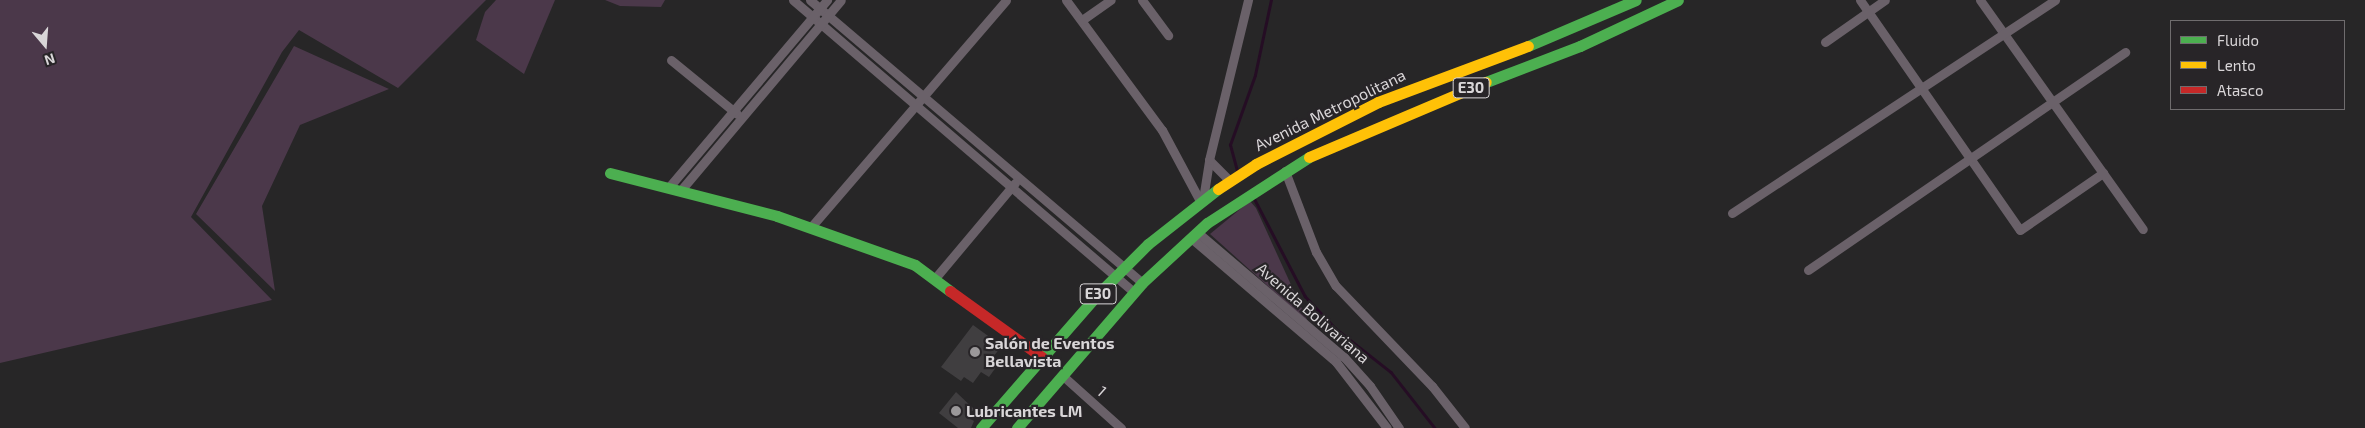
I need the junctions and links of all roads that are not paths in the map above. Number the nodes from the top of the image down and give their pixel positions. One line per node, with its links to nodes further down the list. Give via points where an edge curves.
1 (793, 0): 19 (street)
2 (810, 0): 16 (street)
3 (827, 0): 16 (street)
4 (841, 0): 18 (street)
5 (1006, 0): 30 (street)
6 (1066, 0): 20 (street)
7 (1110, 0): 20 (street)
8 (1142, 0): 22 (street)
9 (1248, 0): 35 (street)
10 (1636, 0): 25 (main road, Avenida Metropolitana / E30)
11 (1678, 0): 28 (main road, E30, via 1642,20)
12 (1860, 0): 17 (street)
13 (1885, 0): 17 (street)
14 (1980, 0): 23 (street)
15 (2055, 0): 23 (street)
16 (819, 8): 18 (street); 19 (street)
17 (1868, 12): 24 (street); 29 (street)
18 (828, 15): 21 (street); 30 (street)
19 (812, 16): 21 (street); 33 (street)
20 (1082, 20): 45 (street, via 1162,130)
21 (821, 23): 31 (street); 34 (street)
22 (1168, 35)
23 (2004, 35): 29 (street); 32 (street)
24 (1825, 42)
25 (1528, 45): 28 (main road); 41 (main road, Avenida Metropolitana / E30, via 1378,102 1256,164)
26 (2125, 52): 32 (street)
27 (671, 60): 33 (street)
28 (1535, 63): 37 (main road, E30, via 1417,108)
29 (1923, 91): 36 (street); 46 (street)
30 (924, 95): 31 (street); 40 (street)
31 (915, 103): 42 (street); 47 (street)
32 (2052, 103): 36 (street); 39 (street)
33 (733, 111): 34 (street); 43 (street)
34 (741, 118): 44 (street)
35 (1209, 160): 41 (street); 45 (street)
36 (1971, 160): 39 (street, via 2020,230); 51 (street)
37 (1285, 170): 49 (main road, E30, via 1244,196); 63 (street, via 1316,252 1336,286 1432,386)
38 (610, 173): 43 (main road)
39 (2103, 173): 48 (street)
40 (1020, 177): 42 (street); 50 (street)
41 (1232, 180): 45 (main road, Avenida Metropolitana / E30)
42 (1012, 185): 52 (street); 53 (street)
43 (669, 187): 44 (main road)
44 (681, 190): 47 (main road)
45 (1202, 200): 50 (main road, Avenida Metropolitana / E30)
46 (1732, 213)
47 (810, 227): 53 (main road, via 915,265)
48 (2143, 229)
49 (1194, 235): 54 (main road, E30); 61 (street, Avenida Bolivariana, via 1336,362 1362,391); 62 (street, Avenida Bolivariana, via 1344,357 1365,379)
50 (1125, 266): 52 (main road, Avenida Metropolitana / E30); 54 (street)
51 (1808, 270)
52 (1116, 275): 55 (street); 56 (main road, Avenida Metropolitana / E30)
53 (936, 278): 56 (main road)
54 (1142, 283): 55 (main road, E30)
55 (1134, 292): 57 (main road, E30)
56 (1042, 357): 58 (main road, Avenida Metropolitana / E30)
57 (1063, 376): 59 (main road, E30); 60 (street, 1)
58 (981, 428)
59 (1017, 428)
60 (1121, 428)
61 (1387, 428)
62 (1399, 428)
63 (1465, 428)

